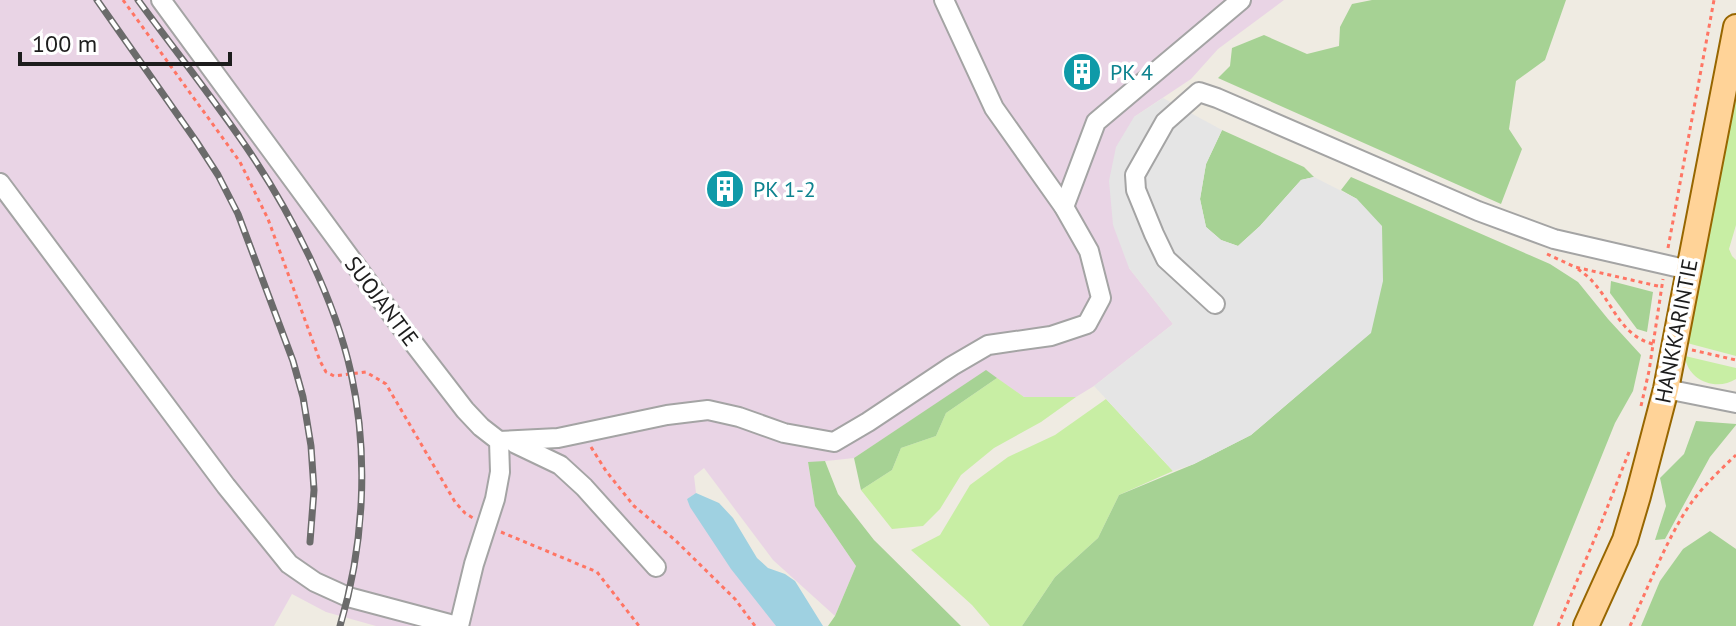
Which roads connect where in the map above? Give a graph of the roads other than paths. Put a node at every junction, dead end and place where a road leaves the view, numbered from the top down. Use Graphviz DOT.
graph roads {
  1 [pos="161,0"];
  2 [pos="944,0"];
  3 [pos="1241,0"];
  4 [pos="1736,27"];
  5 [pos="0,183"];
  6 [pos="1064,207"];
  7 [pos="1677,267"];
  8 [pos="1215,304"];
  9 [pos="1666,389"];
  10 [pos="1736,403"];
  11 [pos="504,441"];
  12 [pos="656,567"];
  13 [pos="458,626"];
  14 [pos="1586,626"];
  1 -- 11 [label="street, SUOJANTIE"];
  2 -- 6 [label="street"];
  3 -- 6 [label="street"];
  4 -- 7 [label="main road, HANKKARINTIE"];
  5 -- 13 [label="street"];
  6 -- 11 [label="street"];
  7 -- 8 [label="street"];
  7 -- 9 [label="main road, HANKKARINTIE"];
  9 -- 10 [label="street"];
  9 -- 14 [label="main road, HANKKARINTIE"];
  11 -- 12 [label="street, SUOJANTIE"];
  11 -- 13 [label="street"];
}
